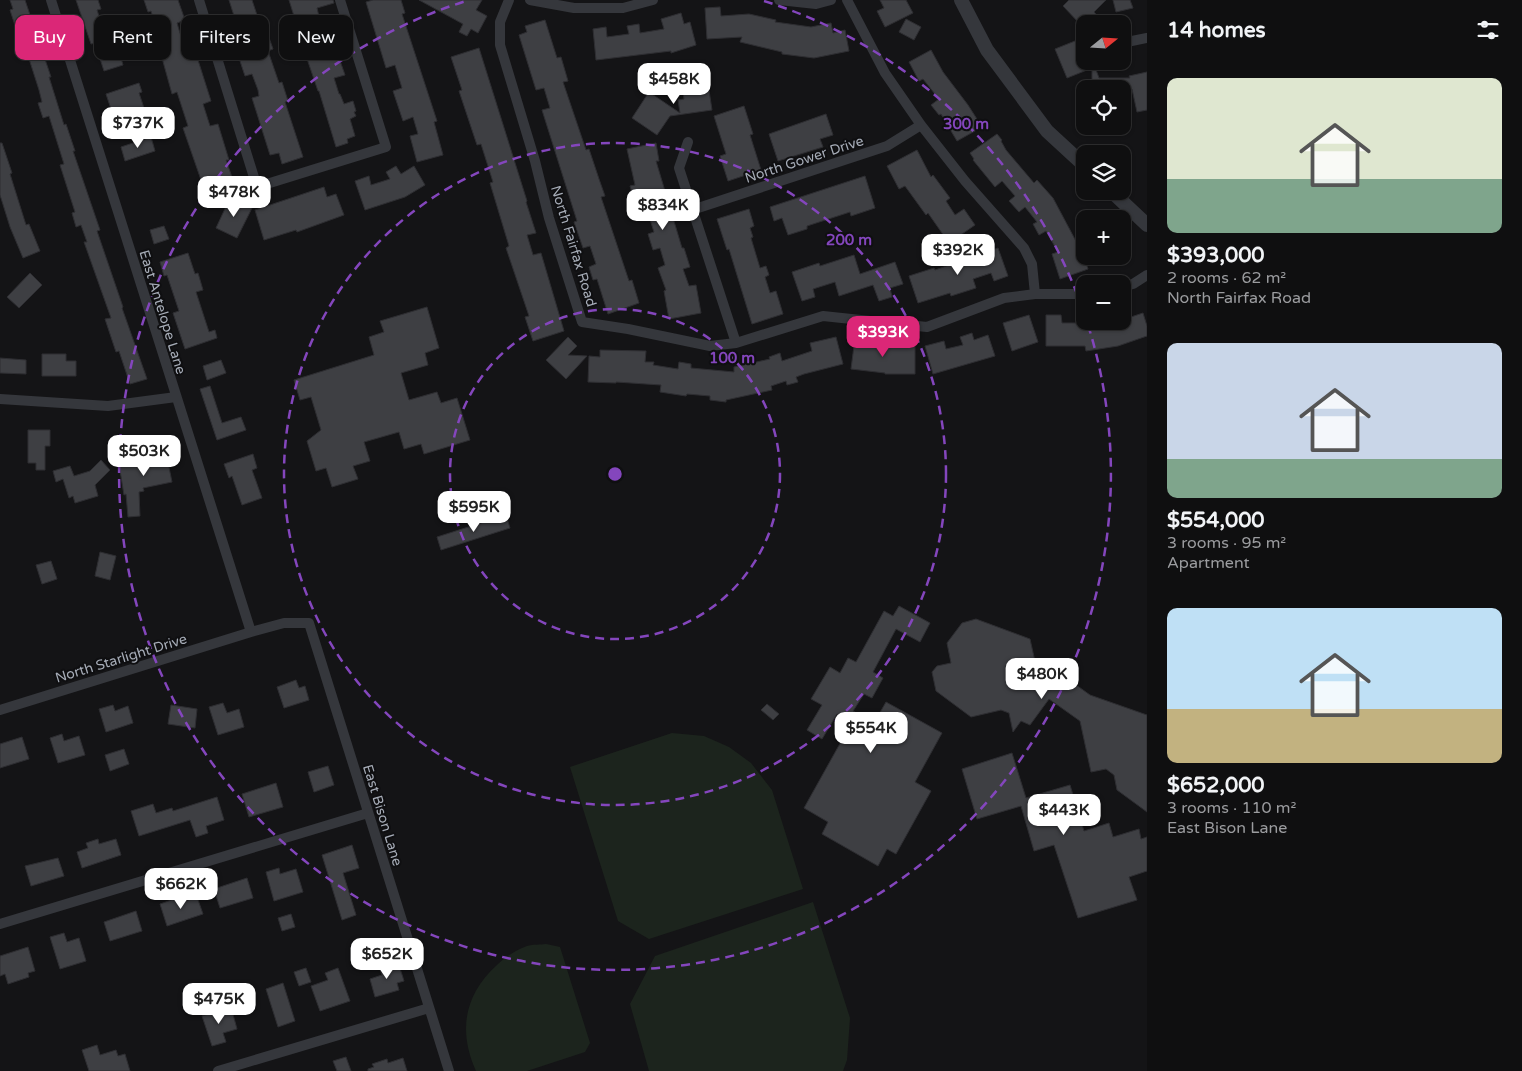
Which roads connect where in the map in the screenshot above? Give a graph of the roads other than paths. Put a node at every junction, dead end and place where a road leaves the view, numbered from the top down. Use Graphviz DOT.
graph roads {
  1 [pos="51,0"];
  2 [pos="199,0"];
  3 [pos="340,0"];
  4 [pos="509,0"];
  5 [pos="530,0"];
  6 [pos="652,0"];
  7 [pos="779,0"];
  8 [pos="831,0"];
  9 [pos="847,0"];
  10 [pos="961,0"];
  11 [pos="1147,38"];
  12 [pos="1131,41"];
  13 [pos="921,125"];
  14 [pos="688,142"];
  15 [pos="1076,157"];
  16 [pos="1121,200"];
  17 [pos="692,210"];
  18 [pos="1147,225"];
  19 [pos="1147,275"];
  20 [pos="1131,285"];
  21 [pos="1035,294"];
  22 [pos="1076,294"];
  23 [pos="736,343"];
  24 [pos="176,397"];
  25 [pos="0,399"];
  26 [pos="251,632"];
  27 [pos="0,710"];
  28 [pos="368,813"];
  29 [pos="0,924"];
  30 [pos="429,1008"];
  31 [pos="218,1071"];
  32 [pos="449,1071"];
  1 -- 24 [label="street, East Antelope Lane"];
  2 -- 3 [label="street"];
  4 -- 23 [label="street, North Fairfax Road"];
  5 -- 6 [label="street"];
  7 -- 8 [label="street"];
  9 -- 13 [label="street"];
  10 -- 15 [label="street"];
  11 -- 12 [label="street"];
  13 -- 17 [label="street, North Gower Drive"];
  13 -- 21 [label="street"];
  14 -- 17 [label="street"];
  16 -- 18 [label="street"];
  17 -- 23 [label="street"];
  19 -- 20 [label="street"];
  21 -- 22 [label="street, North Fairfax Road"];
  21 -- 23 [label="street, North Fairfax Road"];
  24 -- 25 [label="street"];
  24 -- 26 [label="street, East Antelope Lane"];
  26 -- 27 [label="street, North Starlight Drive"];
  26 -- 28 [label="street, East Bison Lane"];
  28 -- 29 [label="street"];
  28 -- 30 [label="street, East Bison Lane"];
  30 -- 31 [label="street"];
  30 -- 32 [label="street, East Bison Lane"];
}
